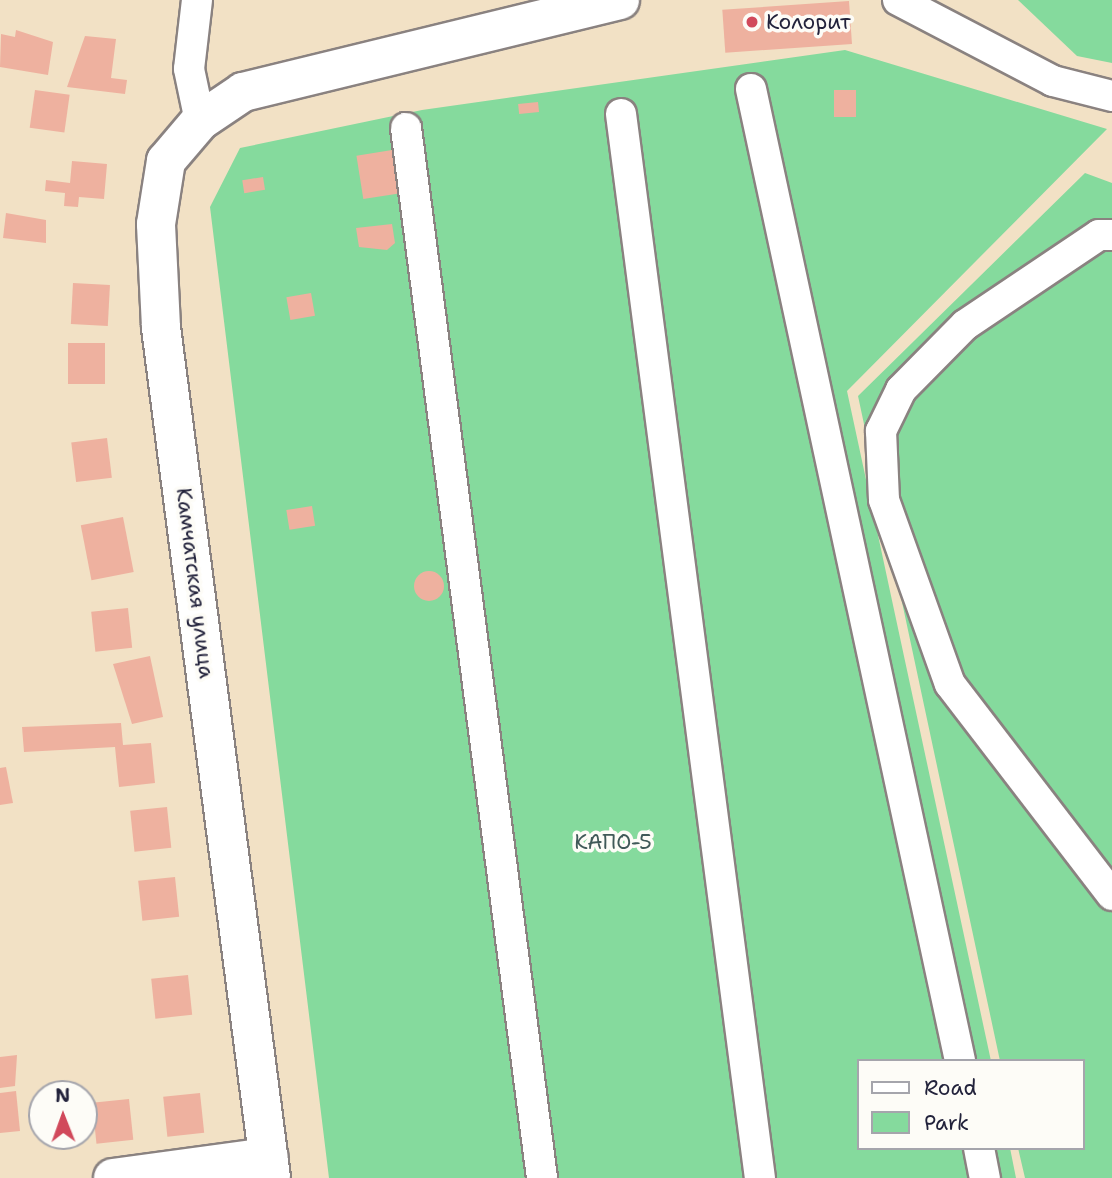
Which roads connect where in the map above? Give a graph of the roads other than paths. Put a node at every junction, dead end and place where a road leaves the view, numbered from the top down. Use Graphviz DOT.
graph roads {
  1 [pos="197,0"];
  2 [pos="620,0"];
  3 [pos="898,0"];
  4 [pos="751,89"];
  5 [pos="1112,96"];
  6 [pos="621,114"];
  7 [pos="200,121"];
  8 [pos="406,128"];
  9 [pos="1112,235"];
  10 [pos="1112,895"];
  11 [pos="960,1059"];
  12 [pos="979,1150"];
  13 [pos="270,1167"];
  14 [pos="113,1178"];
  15 [pos="542,1178"];
  16 [pos="760,1178"];
  17 [pos="985,1178"];
  1 -- 7 [label="street"];
  2 -- 7 [label="main road, Камчатская улица"];
  3 -- 5 [label="street"];
  4 -- 11 [label="street"];
  6 -- 16 [label="street"];
  7 -- 13 [label="main road, Камчатская улица"];
  8 -- 15 [label="street"];
  9 -- 10 [label="street"];
  12 -- 17 [label="street"];
  13 -- 14 [label="main road"];
}
